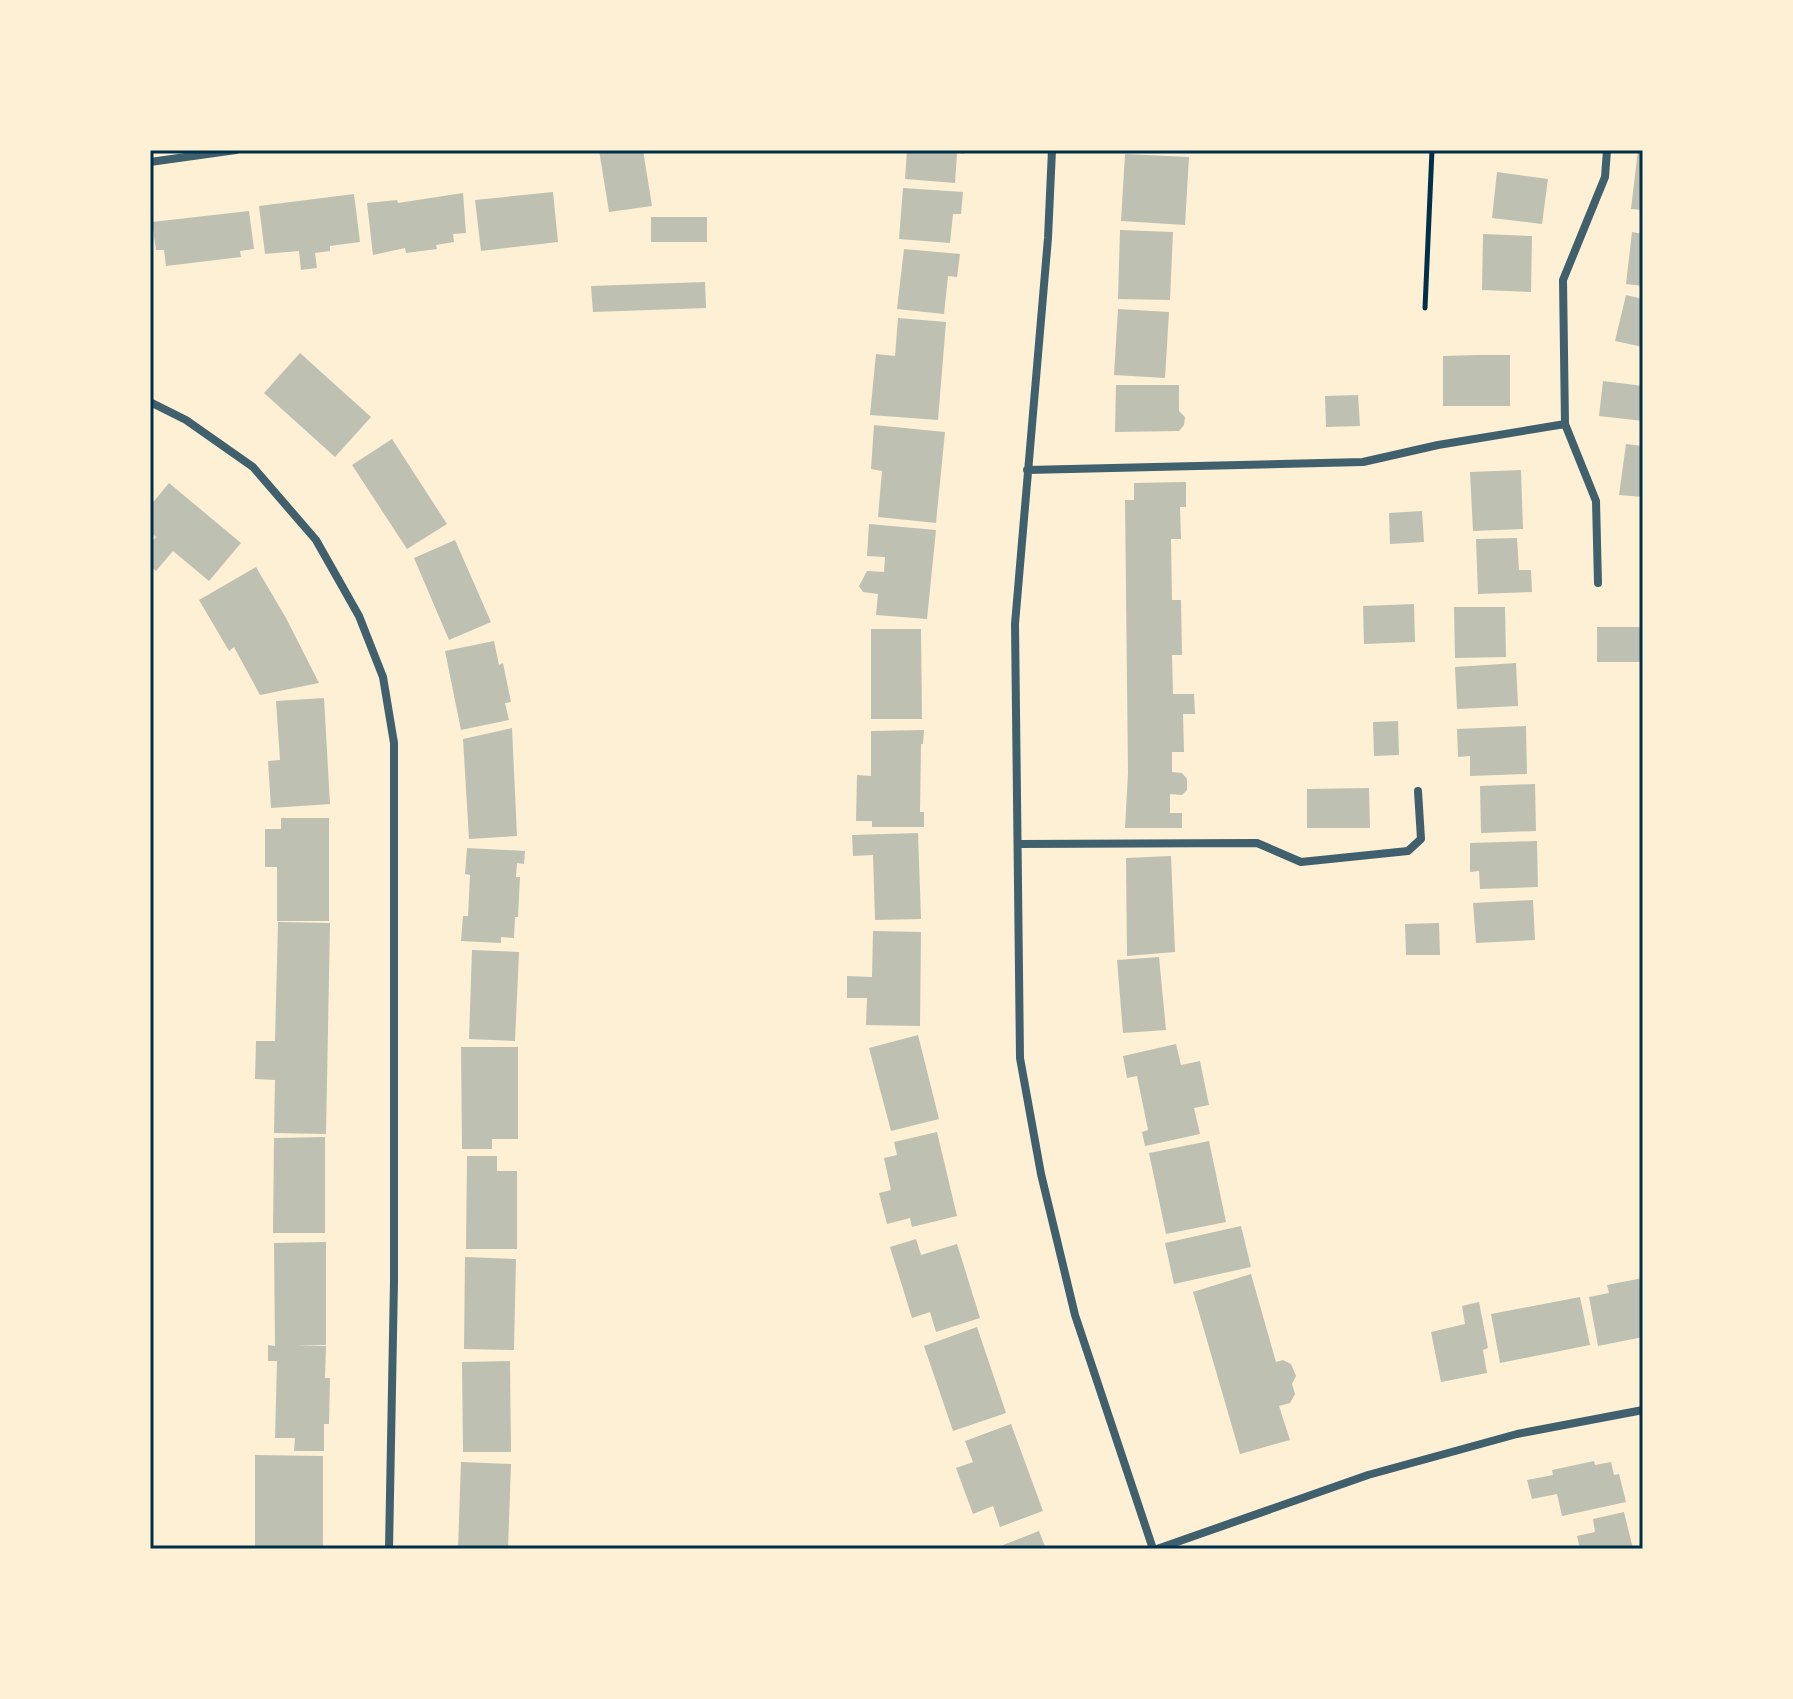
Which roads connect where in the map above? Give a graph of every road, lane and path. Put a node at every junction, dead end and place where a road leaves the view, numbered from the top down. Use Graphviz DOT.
graph roads {
  1 [pos="236,150"];
  2 [pos="1052,150"];
  3 [pos="1432,150"];
  4 [pos="1607,150"];
  5 [pos="150,162"];
  6 [pos="1425,308"];
  7 [pos="150,402"];
  8 [pos="1565,424"];
  9 [pos="1027,470"];
  10 [pos="1598,583"];
  11 [pos="1418,791"];
  12 [pos="1018,844"];
  13 [pos="1643,1410"];
  14 [pos="389,1549"];
  15 [pos="1155,1549"];
  1 -- 5 [label="street"];
  2 -- 9 [label="street"];
  3 -- 6 [label="path"];
  4 -- 8 [label="street"];
  7 -- 14 [label="street"];
  8 -- 9 [label="street"];
  8 -- 10 [label="street"];
  9 -- 12 [label="street"];
  11 -- 12 [label="street"];
  12 -- 15 [label="street"];
  13 -- 15 [label="street"];
}
